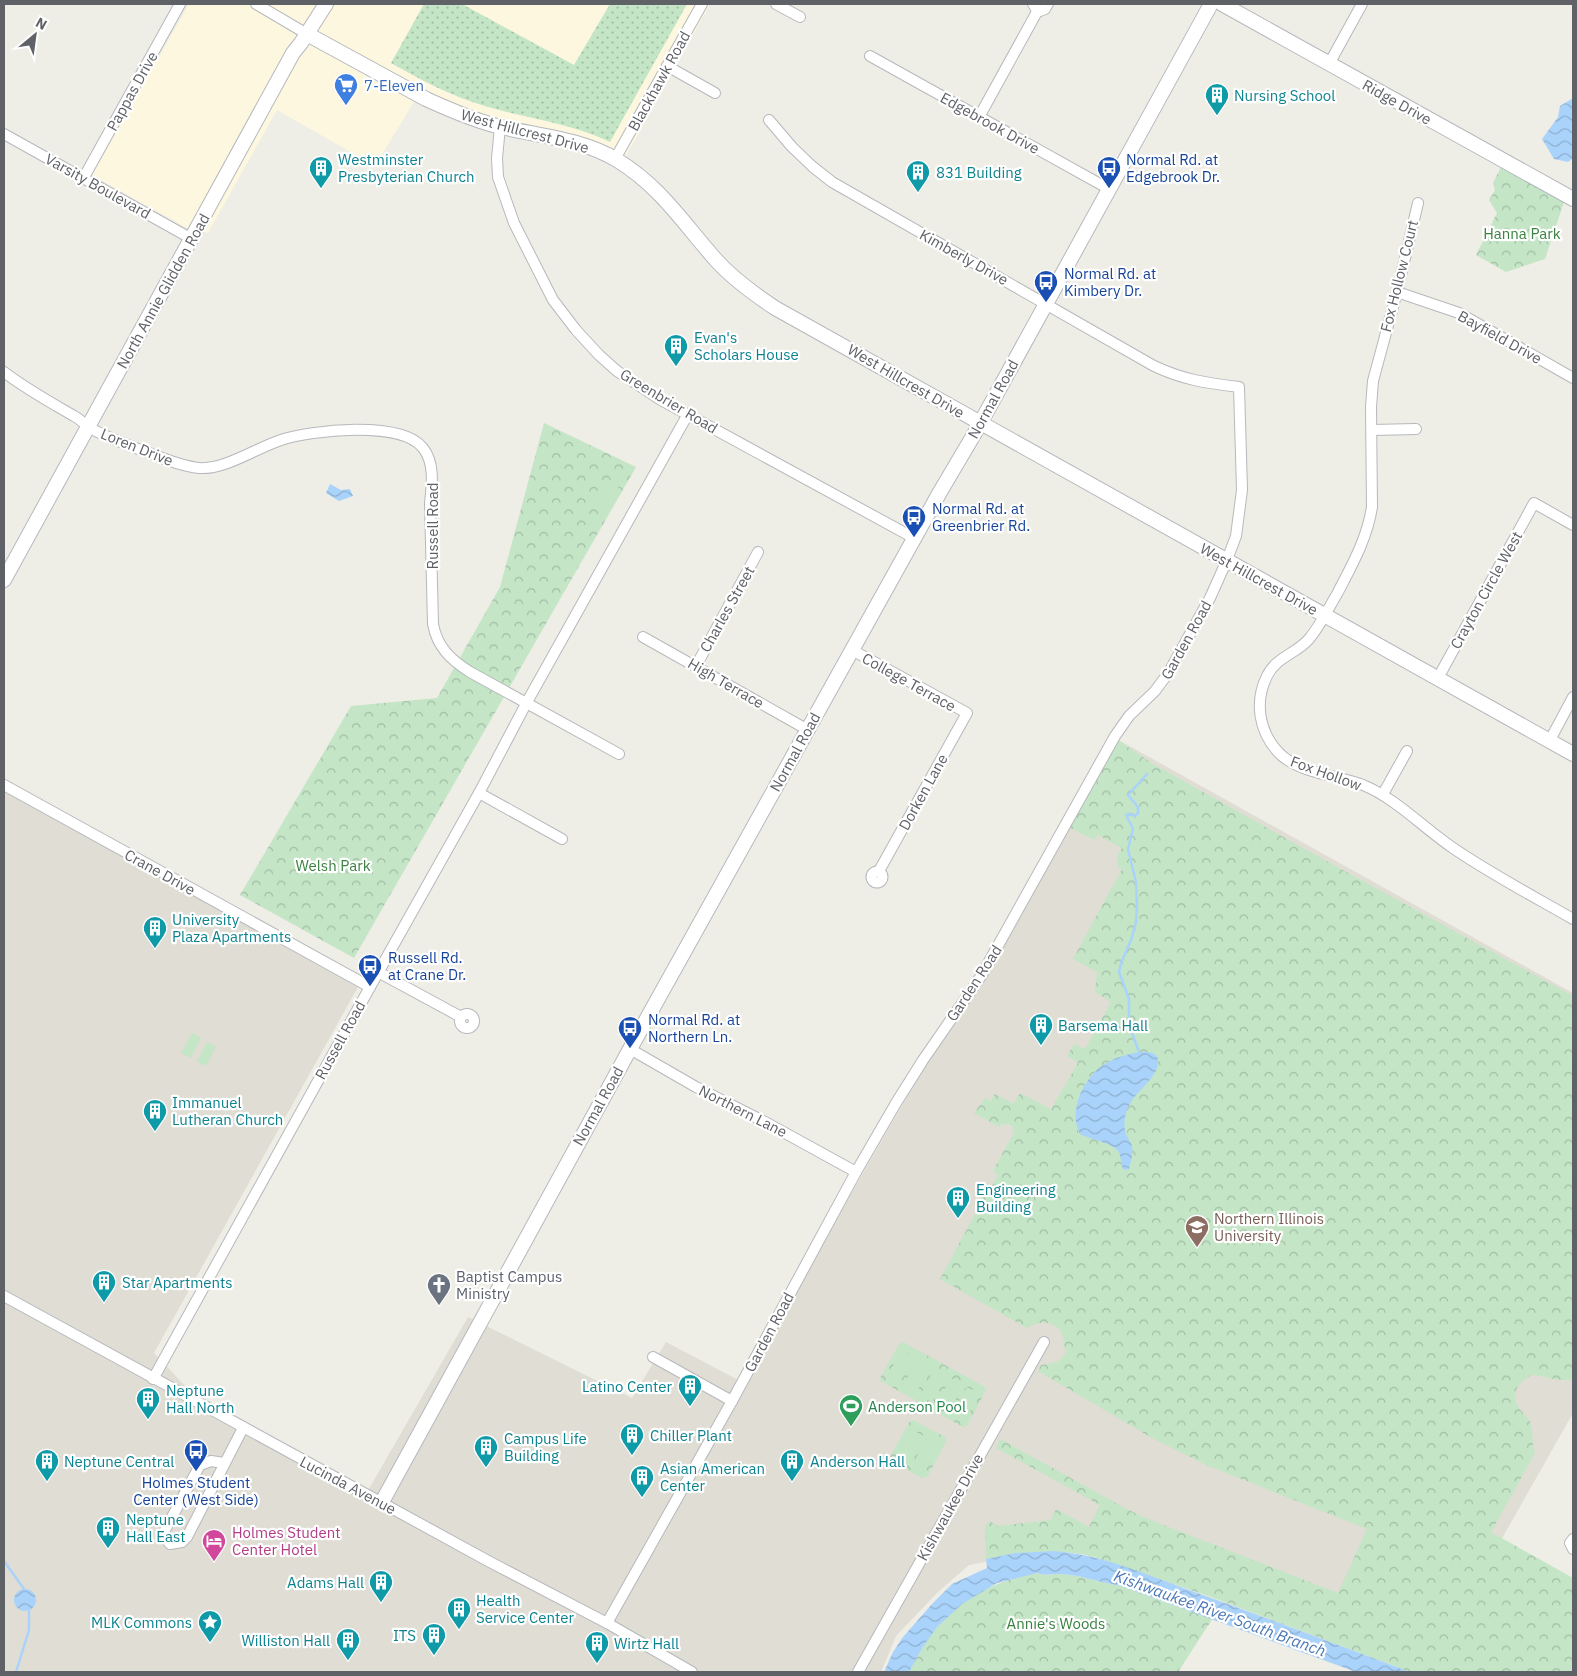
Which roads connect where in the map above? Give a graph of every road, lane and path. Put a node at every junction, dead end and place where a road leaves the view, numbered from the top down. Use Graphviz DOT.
graph roads {
  1 [pos="180,4"];
  2 [pos="256,4"];
  3 [pos="326,4"];
  4 [pos="702,4"];
  5 [pos="776,4"];
  6 [pos="1048,4"];
  7 [pos="1211,4"];
  8 [pos="1222,4"];
  9 [pos="1362,4"];
  10 [pos="1035,7"];
  11 [pos="800,17"];
  12 [pos="307,34"];
  13 [pos="870,56"];
  14 [pos="1328,64"];
  15 [pos="667,66"];
  16 [pos="715,93"];
  17 [pos="979,117"];
  18 [pos="769,120"];
  19 [pos="500,127"];
  20 [pos="4,134"];
  21 [pos="615,159"];
  22 [pos="83,179"];
  23 [pos="1109,189"];
  24 [pos="1573,199"];
  25 [pos="1418,203"];
  26 [pos="192,239"];
  27 [pos="1397,292"];
  28 [pos="1046,303"];
  29 [pos="1381,348"];
  30 [pos="4,372"];
  31 [pos="1172,374"];
  32 [pos="1573,378"];
  33 [pos="688,414"];
  34 [pos="980,423"];
  35 [pos="88,427"];
  36 [pos="1416,429"];
  37 [pos="1372,430"];
  38 [pos="282,440"];
  39 [pos="1573,525"];
  40 [pos="914,538"];
  41 [pos="758,552"];
  42 [pos="1227,560"];
  43 [pos="4,580"];
  44 [pos="1325,615"];
  45 [pos="643,636"];
  46 [pos="852,650"];
  47 [pos="696,666"];
  48 [pos="1438,678"];
  49 [pos="1573,697"];
  50 [pos="527,702"];
  51 [pos="967,713"];
  52 [pos="808,730"];
  53 [pos="1550,740"];
  54 [pos="1407,751"];
  55 [pos="619,754"];
  56 [pos="1573,754"];
  57 [pos="4,785"];
  58 [pos="479,793"];
  59 [pos="1383,794"];
  60 [pos="562,839"];
  61 [pos="879,871"];
  62 [pos="1573,919"];
  63 [pos="378,972"];
  64 [pos="370,987"];
  65 [pos="461,1017"];
  66 [pos="630,1049"];
  67 [pos="856,1172"];
  68 [pos="4,1296"];
  69 [pos="1044,1342"];
  70 [pos="653,1357"];
  71 [pos="153,1379"];
  72 [pos="732,1401"];
  73 [pos="243,1428"];
  74 [pos="224,1463"];
  75 [pos="382,1502"];
  76 [pos="1573,1539"];
  77 [pos="1573,1550"];
  78 [pos="607,1623"];
  79 [pos="692,1672"];
  80 [pos="858,1672"];
  1 -- 22 [label="street, Pappas Drive"];
  2 -- 12 [label="street, West Hillcrest Drive"];
  3 -- 12 [label="street, North Annie Glidden Road"];
  4 -- 15 [label="street, Blackhawk Road"];
  5 -- 11 [label="street"];
  6 -- 10 [label="street"];
  7 -- 23 [label="street, Normal Road"];
  8 -- 14 [label="street, Ridge Drive"];
  9 -- 14 [label="street"];
  10 -- 17 [label="street"];
  12 -- 19 [label="street, West Hillcrest Drive"];
  12 -- 26 [label="street, North Annie Glidden Road"];
  13 -- 17 [label="street, Edgebrook Drive"];
  14 -- 24 [label="street, Ridge Drive"];
  15 -- 16 [label="street"];
  15 -- 21 [label="street, Blackhawk Road"];
  17 -- 23 [label="street, Edgebrook Drive"];
  18 -- 28 [label="street, Kimberly Drive"];
  19 -- 21 [label="street, West Hillcrest Drive"];
  19 -- 33 [label="street, Greenbrier Road"];
  20 -- 22 [label="street, Varsity Boulevard"];
  21 -- 34 [label="street, West Hillcrest Drive"];
  22 -- 26 [label="street, Varsity Boulevard"];
  23 -- 28 [label="street, Normal Road"];
  25 -- 27 [label="street, Fox Hollow Court"];
  26 -- 35 [label="street, North Annie Glidden Road"];
  27 -- 29 [label="street, Fox Hollow Court"];
  27 -- 32 [label="street, Bayfield Drive"];
  28 -- 31 [label="street, Kimberly Drive"];
  28 -- 34 [label="street, Normal Road"];
  29 -- 37 [label="street, Fox Hollow"];
  30 -- 35 [label="street, Loren Drive"];
  31 -- 42 [label="street, Garden Road"];
  33 -- 40 [label="street, Greenbrier Road"];
  33 -- 50 [label="street, Russell Road"];
  34 -- 40 [label="street, Normal Road"];
  34 -- 42 [label="street, West Hillcrest Drive"];
  35 -- 38 [label="street, Loren Drive"];
  35 -- 43 [label="street, North Annie Glidden Road"];
  36 -- 37 [label="street"];
  37 -- 44 [label="street, Fox Hollow"];
  38 -- 50 [label="street, Russell Road"];
  39 -- 48 [label="street, Crayton Circle West"];
  40 -- 46 [label="street, Normal Road"];
  41 -- 47 [label="street, Charles Street"];
  42 -- 44 [label="street, West Hillcrest Drive"];
  42 -- 67 [label="street, Garden Road"];
  44 -- 48 [label="street, West Hillcrest Drive"];
  44 -- 59 [label="street, Fox Hollow"];
  45 -- 47 [label="street, High Terrace"];
  46 -- 51 [label="street, College Terrace"];
  46 -- 52 [label="street, Normal Road"];
  47 -- 52 [label="street, High Terrace"];
  48 -- 53 [label="street, West Hillcrest Drive"];
  49 -- 53 [label="street"];
  50 -- 55 [label="street"];
  50 -- 58 [label="street, Russell Road"];
  51 -- 61 [label="street, Dorken Lane"];
  52 -- 66 [label="street, Normal Road"];
  53 -- 56 [label="street, West Hillcrest Drive"];
  54 -- 59 [label="street"];
  57 -- 64 [label="street, Crane Drive"];
  58 -- 60 [label="street"];
  58 -- 63 [label="street, Russell Road"];
  59 -- 62 [label="street, Fox Hollow"];
  63 -- 64 [label="street, Russell Road"];
  63 -- 65 [label="street"];
  64 -- 71 [label="street, Russell Road"];
  66 -- 67 [label="street, Northern Lane"];
  66 -- 75 [label="street, Normal Road"];
  67 -- 72 [label="street, Garden Road"];
  68 -- 71 [label="street, Lucinda Avenue"];
  69 -- 80 [label="street, Kishwaukee Drive"];
  70 -- 72 [label="street"];
  71 -- 73 [label="street, Lucinda Avenue"];
  72 -- 78 [label="street, Garden Road"];
  73 -- 74 [label="street"];
  73 -- 75 [label="street, Lucinda Avenue"];
  74 -- 74 [label="street"];
  75 -- 78 [label="street, Lucinda Avenue"];
  76 -- 77 [label="street"];
  78 -- 79 [label="street, Lucinda Avenue"];
}
